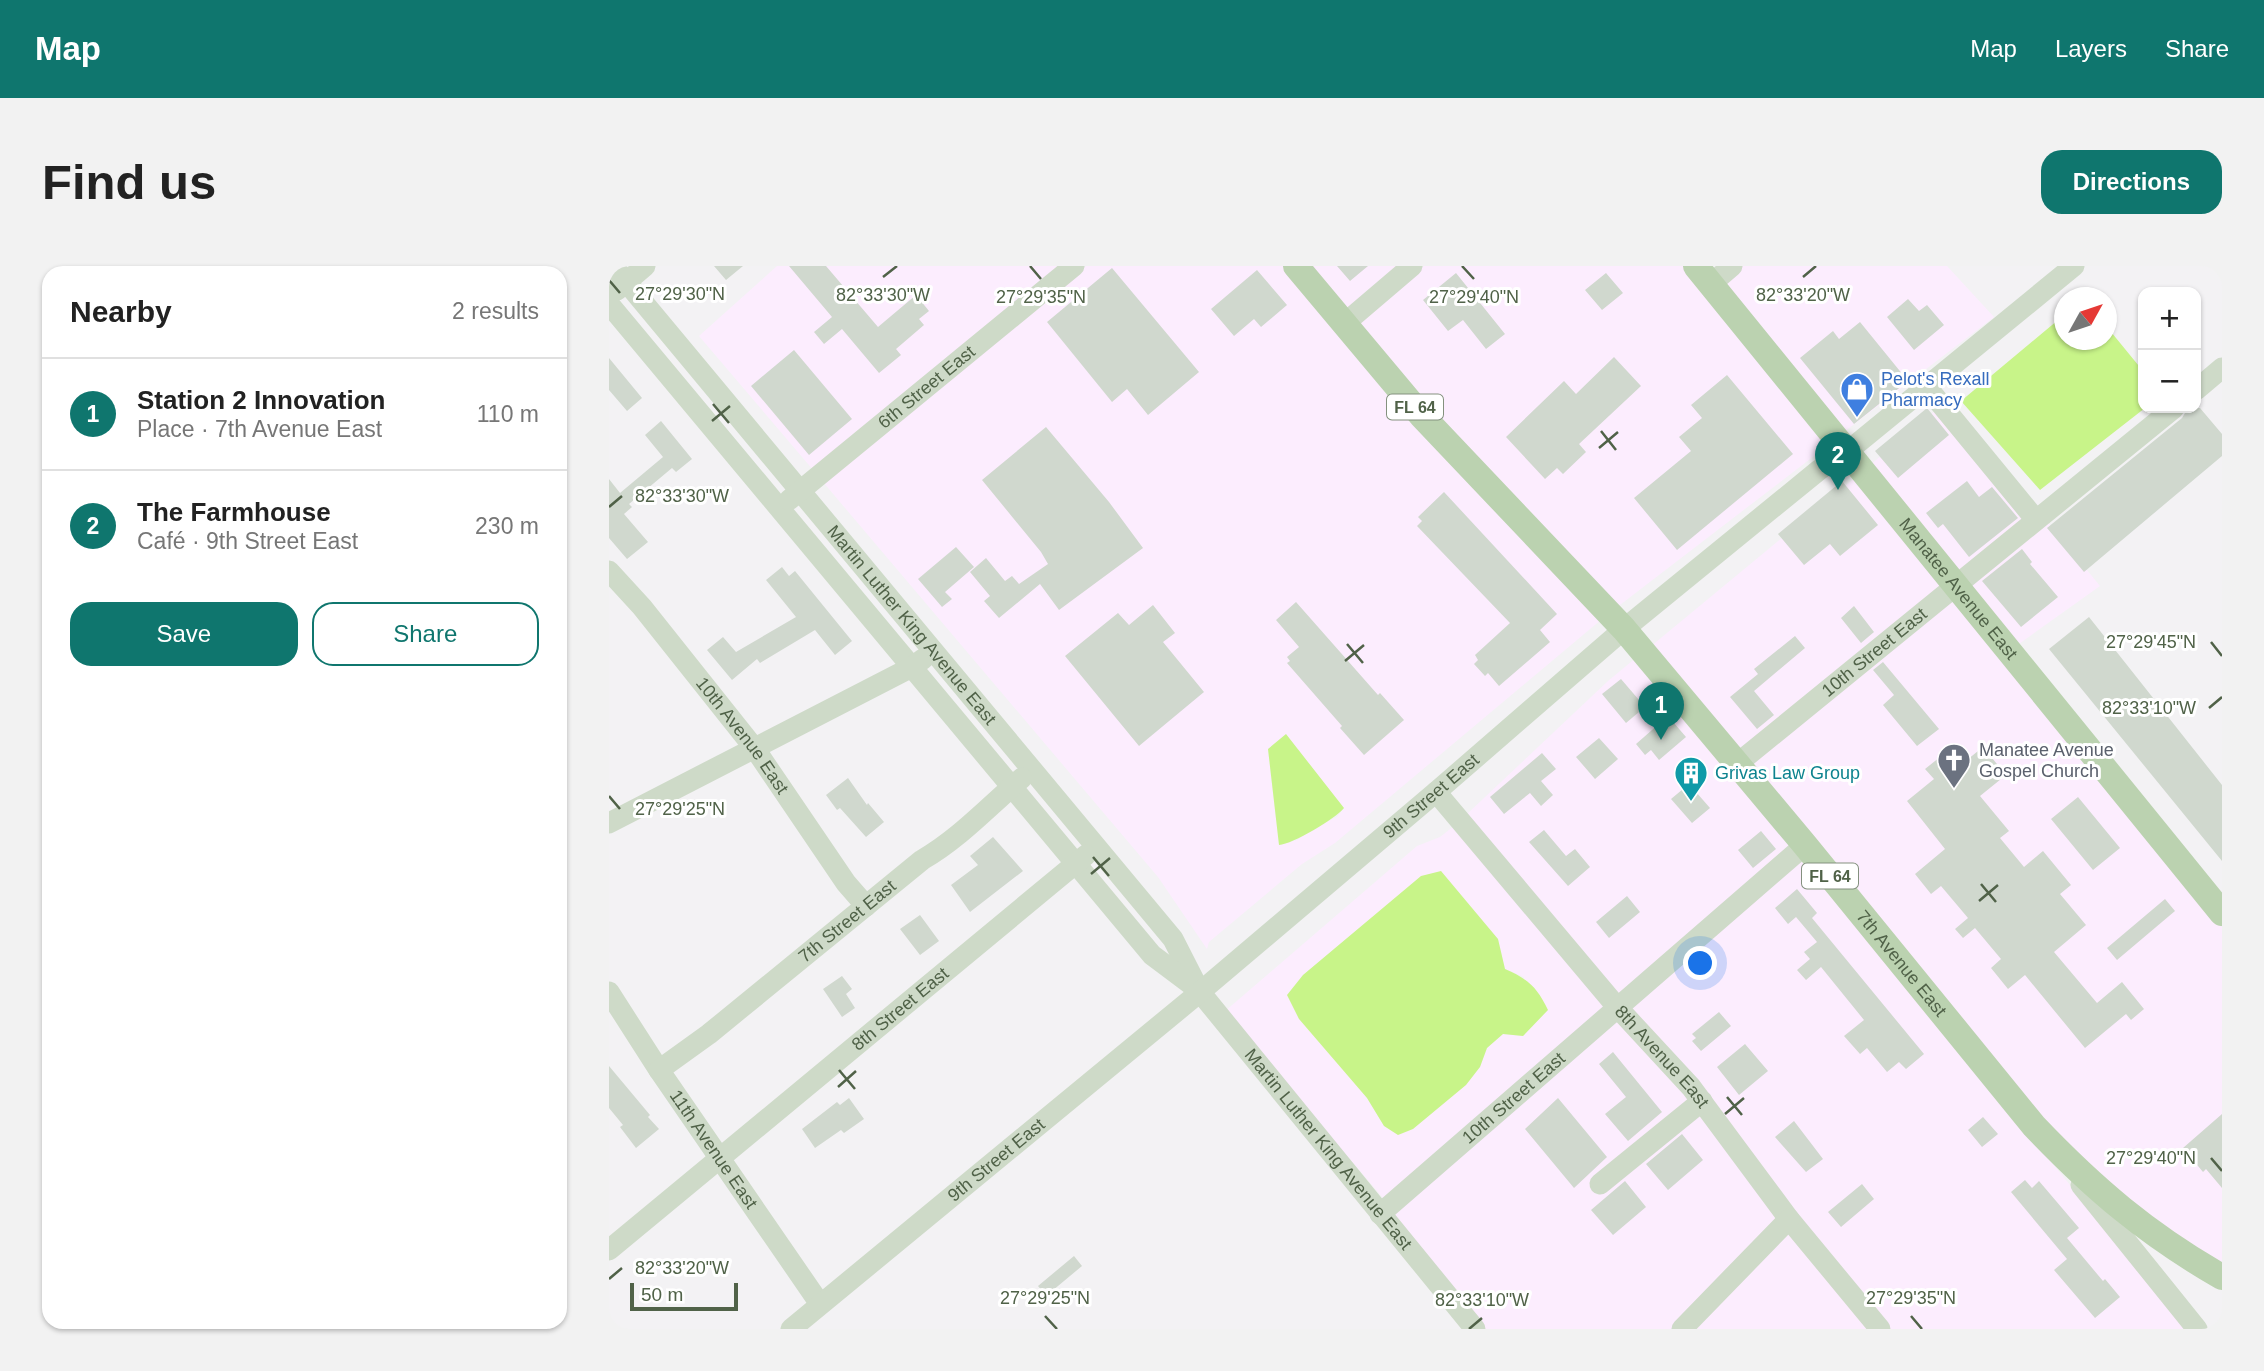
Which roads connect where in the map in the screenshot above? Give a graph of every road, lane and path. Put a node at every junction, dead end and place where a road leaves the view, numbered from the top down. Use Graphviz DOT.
graph roads {
  1 [pos="645,266"];
  2 [pos="1074,266"];
  3 [pos="1296,266"];
  4 [pos="1412,266"];
  5 [pos="1732,266"];
  6 [pos="2074,266"];
  7 [pos="619,274"];
  8 [pos="1704,275"];
  9 [pos="609,296"];
  10 [pos="609,304"];
  11 [pos="1344,324"];
  12 [pos="2222,368"];
  13 [pos="1926,386"];
  14 [pos="2201,386"];
  15 [pos="2167,413"];
  16 [pos="1848,451"];
  17 [pos="800,491"];
  18 [pos="779,508"];
  19 [pos="2036,520"];
  20 [pos="609,570"];
  21 [pos="1955,586"];
  22 [pos="1624,629"];
  23 [pos="933,651"];
  24 [pos="912,667"];
  25 [pos="755,749"];
  26 [pos="1737,764"];
  27 [pos="1032,769"];
  28 [pos="1011,787"];
  29 [pos="1436,792"];
  30 [pos="609,823"];
  31 [pos="1805,845"];
  32 [pos="1096,847"];
  33 [pos="1076,864"];
  34 [pos="866,906"];
  35 [pos="2222,913"];
  36 [pos="1201,992"];
  37 [pos="610,998"];
  38 [pos="1617,1007"];
  39 [pos="659,1070"];
  40 [pos="1702,1101"];
  41 [pos="2033,1126"];
  42 [pos="720,1159"];
  43 [pos="1599,1184"];
  44 [pos="1380,1214"];
  45 [pos="1789,1219"];
  46 [pos="609,1250"];
  47 [pos="2222,1277"];
  48 [pos="820,1304"];
  49 [pos="791,1329"];
  50 [pos="1475,1329"];
  51 [pos="1682,1329"];
  52 [pos="1880,1329"];
  53 [pos="2197,1329"];
  1 -- 7 [label="street"];
  2 -- 17 [label="street, 6th Street East"];
  3 -- 11 [label="main road, FL 64"];
  4 -- 11 [label="street"];
  5 -- 8 [label="street"];
  6 -- 13 [label="street, 9th Street East"];
  7 -- 9 [label="street"];
  7 -- 17 [label="street, Martin Luther King Avenue East"];
  8 -- 16 [label="main road, Manatee Avenue East"];
  10 -- 18 [label="street, Martin Luther King Avenue East"];
  11 -- 22 [label="main road, 7th Avenue East / FL 64"];
  12 -- 14 [label="street"];
  13 -- 16 [label="street, 9th Street East"];
  13 -- 19 [label="street"];
  15 -- 19 [label="street, 10th Street East"];
  16 -- 21 [label="main road, Manatee Avenue East"];
  16 -- 22 [label="street, 9th Street East"];
  17 -- 18 [label="street, 6th Street East"];
  17 -- 23 [label="street, Martin Luther King Avenue East"];
  18 -- 24 [label="street, Martin Luther King Avenue East"];
  19 -- 21 [label="street, 10th Street East"];
  20 -- 25 [label="street, 10th Avenue East"];
  21 -- 26 [label="street, 10th Street East"];
  21 -- 35 [label="main road, Manatee Avenue East"];
  22 -- 26 [label="main road, 7th Avenue East / FL 64"];
  22 -- 29 [label="street, 9th Street East"];
  23 -- 24 [label="street"];
  23 -- 27 [label="street, Martin Luther King Avenue East"];
  24 -- 25 [label="street"];
  24 -- 28 [label="street, Martin Luther King Avenue East"];
  25 -- 30 [label="street"];
  25 -- 34 [label="street, 10th Avenue East"];
  26 -- 31 [label="main road, 7th Avenue East / FL 64"];
  27 -- 28 [label="street, 7th Street East"];
  27 -- 32 [label="street, Martin Luther King Avenue East"];
  28 -- 33 [label="street, Martin Luther King Avenue East"];
  28 -- 34 [label="street, 7th Street East"];
  29 -- 36 [label="street, 9th Street East"];
  29 -- 38 [label="street, 8th Avenue East"];
  31 -- 38 [label="street, 10th Street East"];
  31 -- 41 [label="main road, 7th Avenue East / FL 64"];
  32 -- 33 [label="street, 8th Street East"];
  32 -- 36 [label="street, Martin Luther King Avenue East"];
  33 -- 36 [label="street, Martin Luther King Avenue East"];
  33 -- 42 [label="street, 8th Street East"];
  34 -- 39 [label="street, 7th Street East"];
  36 -- 44 [label="street, Martin Luther King Avenue East"];
  36 -- 48 [label="street, 9th Street East"];
  37 -- 39 [label="street, 11th Avenue East"];
  38 -- 40 [label="street, 8th Avenue East"];
  38 -- 44 [label="street, 10th Street East"];
  39 -- 42 [label="street, 11th Avenue East"];
  40 -- 43 [label="street"];
  40 -- 45 [label="street, 8th Avenue East"];
  41 -- 47 [label="main road, FL 64"];
  41 -- 53 [label="street, 7th Avenue East"];
  42 -- 46 [label="street, 8th Street East"];
  42 -- 48 [label="street, 11th Avenue East"];
  44 -- 50 [label="street, Martin Luther King Avenue East"];
  45 -- 51 [label="street"];
  45 -- 52 [label="street, 8th Avenue East"];
  48 -- 49 [label="street, 9th Street East"];
}
